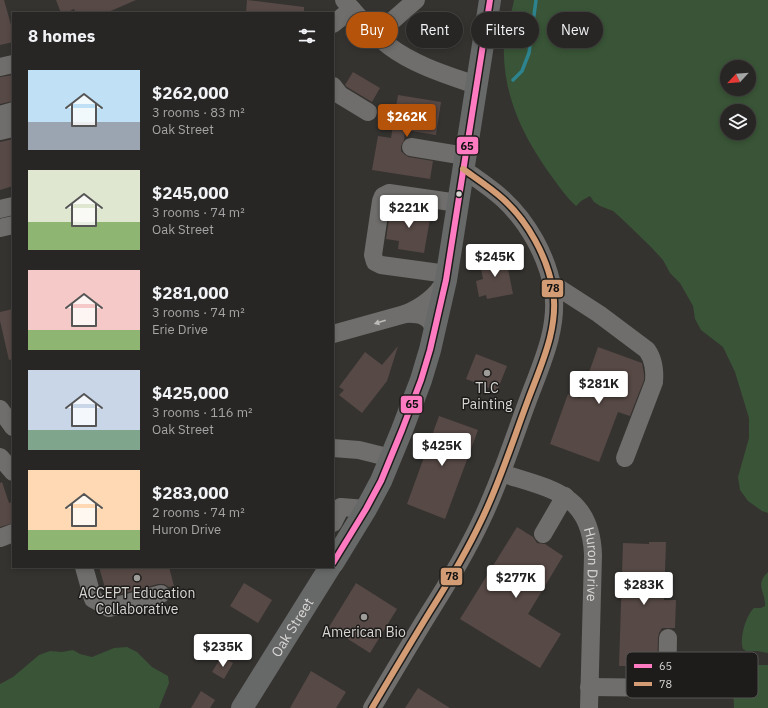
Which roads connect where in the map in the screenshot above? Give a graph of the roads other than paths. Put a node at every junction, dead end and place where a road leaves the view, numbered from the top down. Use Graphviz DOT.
graph roads {
  1 [pos="416,0"];
  2 [pos="490,0"];
  3 [pos="348,5"];
  4 [pos="398,16"];
  5 [pos="334,23"];
  6 [pos="393,48"];
  7 [pos="12,64"];
  8 [pos="0,67"];
  9 [pos="476,85"];
  10 [pos="334,87"];
  11 [pos="12,111"];
  12 [pos="368,112"];
  13 [pos="0,114"];
  14 [pos="12,128"];
  15 [pos="0,132"];
  16 [pos="410,147"];
  17 [pos="464,162"];
  18 [pos="458,203"];
  19 [pos="12,206"];
  20 [pos="0,209"];
  21 [pos="12,225"];
  22 [pos="0,228"];
  23 [pos="446,277"];
  24 [pos="551,283"];
  25 [pos="406,314"];
  26 [pos="435,333"];
  27 [pos="334,334"];
  28 [pos="0,409"];
  29 [pos="12,426"];
  30 [pos="334,448"];
  31 [pos="0,457"];
  32 [pos="391,458"];
  33 [pos="625,458"];
  34 [pos="12,471"];
  35 [pos="502,473"];
  36 [pos="566,496"];
  37 [pos="366,509"];
  38 [pos="334,521"];
  39 [pos="12,533"];
  40 [pos="543,534"];
  41 [pos="0,538"];
  42 [pos="334,561"];
  43 [pos="84,568"];
  44 [pos="329,568"];
  45 [pos="161,594"];
  46 [pos="668,638"];
  47 [pos="669,652"];
  48 [pos="589,687"];
  49 [pos="626,687"];
  50 [pos="242,708"];
  51 [pos="372,708"];
  52 [pos="589,708"];
  1 -- 4 [label="street"];
  2 -- 9 [label="main road"];
  3 -- 5 [label="street"];
  6 -- 9 [label="street"];
  7 -- 8 [label="street"];
  9 -- 17 [label="main road"];
  10 -- 12 [label="street"];
  11 -- 13 [label="street"];
  14 -- 15 [label="street"];
  16 -- 17 [label="street"];
  17 -- 18 [label="main road"];
  17 -- 24 [label="street"];
  18 -- 23 [label="main road"];
  18 -- 23 [label="street"];
  19 -- 20 [label="street"];
  21 -- 22 [label="street"];
  23 -- 25 [label="street"];
  23 -- 26 [label="main road"];
  24 -- 33 [label="street"];
  24 -- 35 [label="street"];
  25 -- 26 [label="street"];
  25 -- 27 [label="street, one-way"];
  26 -- 32 [label="main road"];
  28 -- 29 [label="street"];
  30 -- 32 [label="street"];
  31 -- 34 [label="street"];
  32 -- 37 [label="main road"];
  35 -- 36 [label="street, Huron Drive"];
  35 -- 51 [label="street"];
  36 -- 40 [label="street"];
  36 -- 48 [label="street, Huron Drive"];
  37 -- 38 [label="street"];
  37 -- 42 [label="main road"];
  39 -- 41 [label="street"];
  43 -- 45 [label="street"];
  44 -- 50 [label="main road, Oak Street"];
  46 -- 47 [label="street"];
  48 -- 49 [label="street"];
  48 -- 52 [label="street, Huron Drive"];
}
